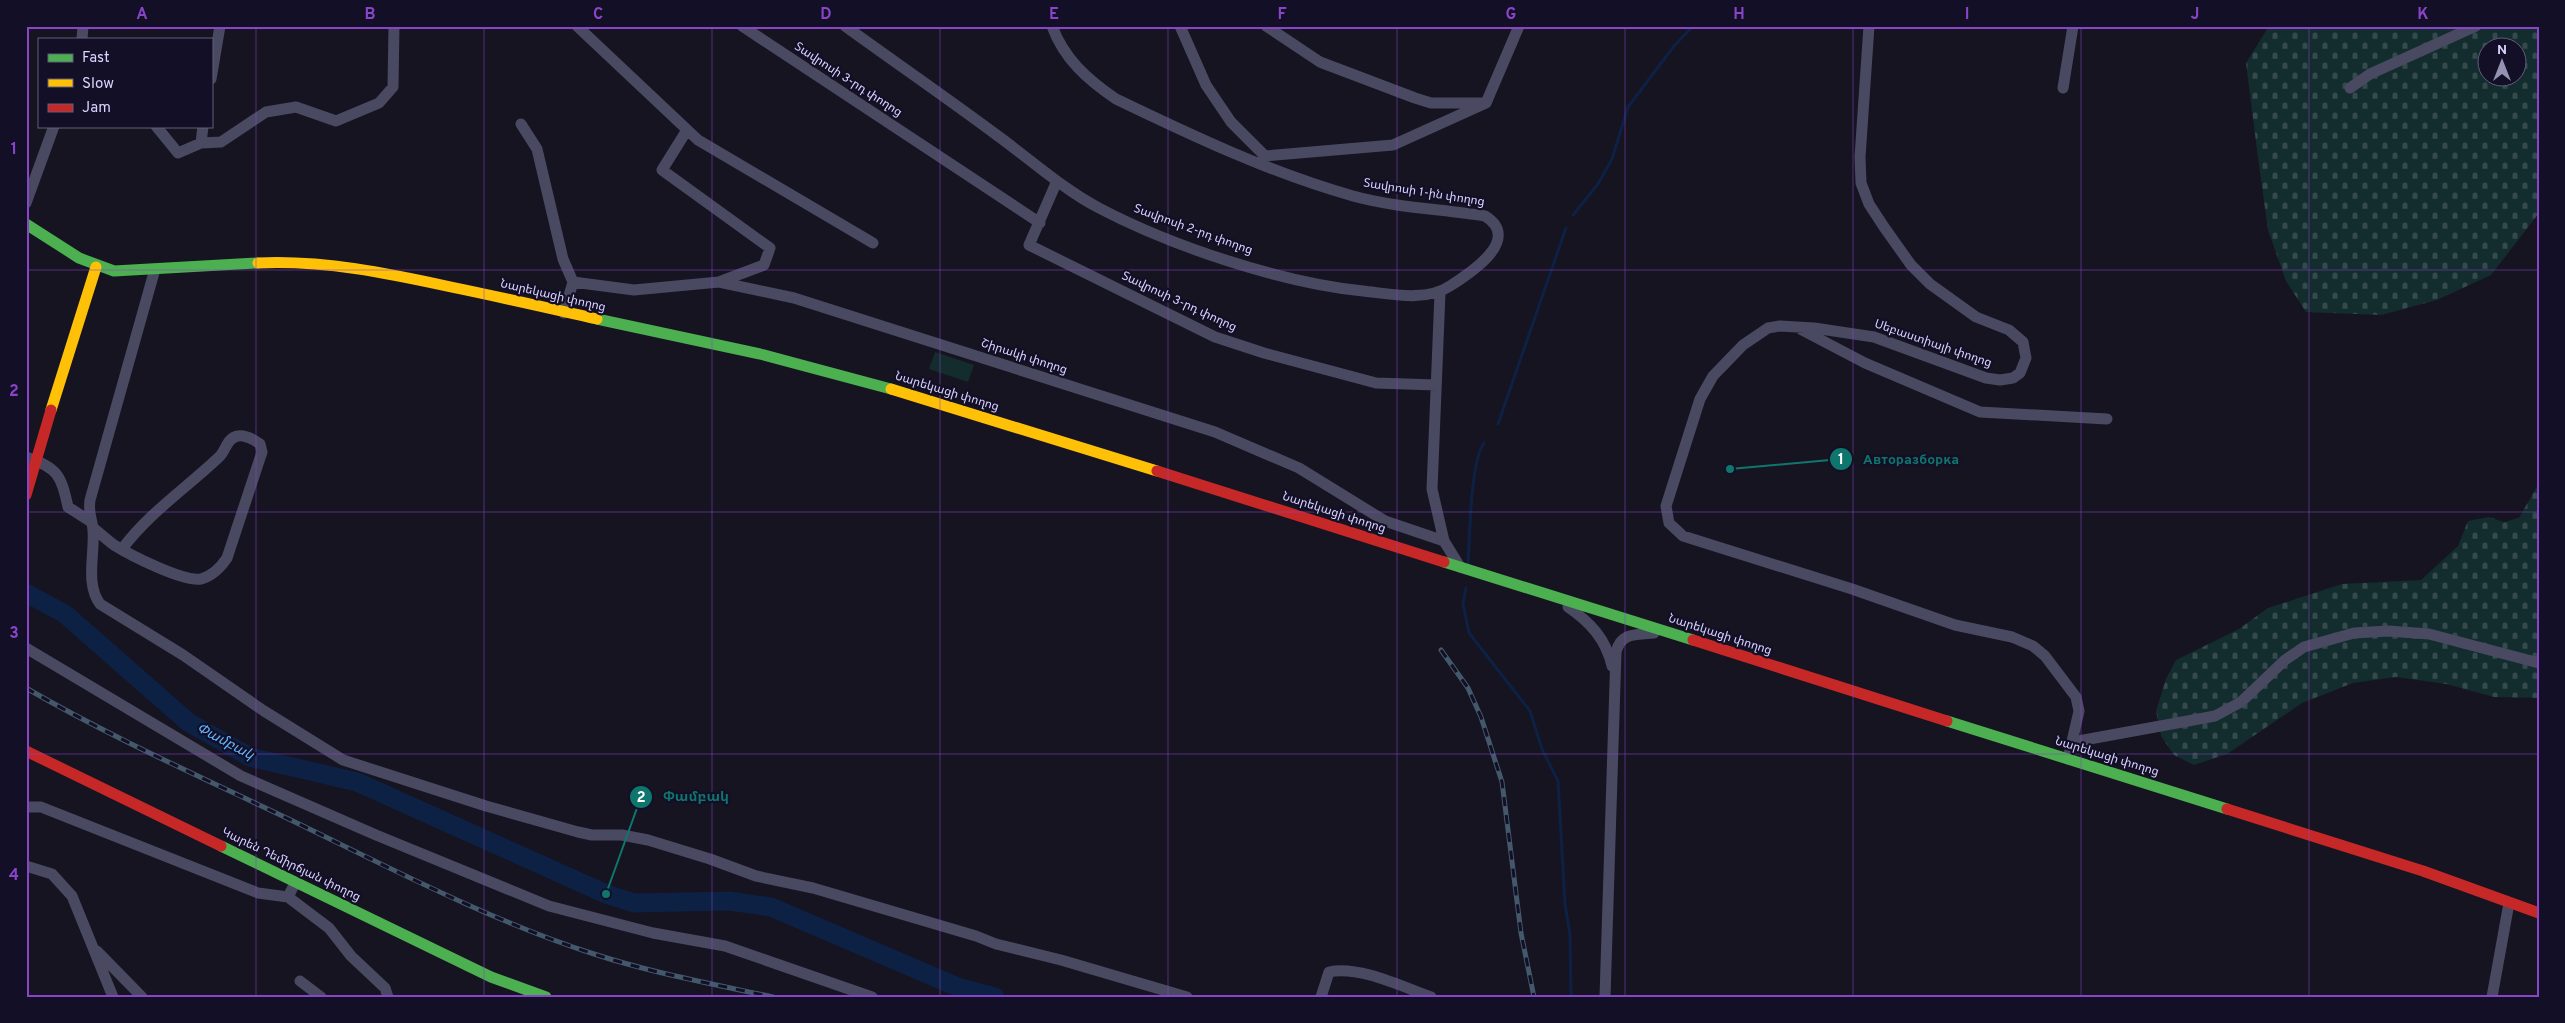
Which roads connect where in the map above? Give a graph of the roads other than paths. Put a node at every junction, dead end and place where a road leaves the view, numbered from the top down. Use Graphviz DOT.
graph roads {
  1 [pos="220,26"];
  2 [pos="394,26"];
  3 [pos="576,26"];
  4 [pos="742,26"];
  5 [pos="845,26"];
  6 [pos="1052,26"];
  7 [pos="1180,26"];
  8 [pos="1266,26"];
  9 [pos="1519,26"];
  10 [pos="1869,26"];
  11 [pos="2073,26"];
  12 [pos="2476,26"];
  13 [pos="212,72"];
  14 [pos="2062,88"];
  15 [pos="2350,88"];
  16 [pos="1486,103"];
  17 [pos="521,124"];
  18 [pos="53,128"];
  19 [pos="158,128"];
  20 [pos="203,128"];
  21 [pos="687,130"];
  22 [pos="201,143"];
  23 [pos="1262,160"];
  24 [pos="1058,181"];
  25 [pos="26,203"];
  26 [pos="1040,222"];
  27 [pos="26,224"];
  28 [pos="873,243"];
  29 [pos="96,267"];
  30 [pos="154,269"];
  31 [pos="572,282"];
  32 [pos="719,282"];
  33 [pos="1440,293"];
  34 [pos="564,313"];
  35 [pos="1796,327"];
  36 [pos="1436,386"];
  37 [pos="2107,419"];
  38 [pos="26,457"];
  39 [pos="26,495"];
  40 [pos="91,525"];
  41 [pos="1444,541"];
  42 [pos="122,549"];
  43 [pos="1462,569"];
  44 [pos="1558,599"];
  45 [pos="1663,632"];
  46 [pos="26,648"];
  47 [pos="2539,663"];
  48 [pos="1614,675"];
  49 [pos="2073,742"];
  50 [pos="26,751"];
  51 [pos="2068,759"];
  52 [pos="26,807"];
  53 [pos="26,866"];
  54 [pos="295,883"];
  55 [pos="288,897"];
  56 [pos="2509,903"];
  57 [pos="2539,913"];
  58 [pos="94,948"];
  59 [pos="300,981"];
  60 [pos="113,997"];
  61 [pos="142,997"];
  62 [pos="321,997"];
  63 [pos="388,997"];
  64 [pos="546,997"];
  65 [pos="872,997"];
  66 [pos="1188,997"];
  67 [pos="1320,997"];
  68 [pos="1431,997"];
  69 [pos="1605,997"];
  70 [pos="2492,997"];
  1 -- 13 [label="street"];
  2 -- 22 [label="street"];
  3 -- 21 [label="street"];
  4 -- 26 [label="street, Տավրոսի 3-րդ փողոց"];
  5 -- 24 [label="street, Տավրոսի 2-րդ փողոց"];
  6 -- 23 [label="street, Տավրոսի 1-ին փողոց"];
  7 -- 23 [label="street"];
  8 -- 16 [label="street"];
  9 -- 16 [label="street"];
  10 -- 35 [label="street, Սեբաստիայի փողոց"];
  11 -- 14 [label="street"];
  12 -- 15 [label="street"];
  16 -- 23 [label="street"];
  17 -- 31 [label="street"];
  18 -- 25 [label="street"];
  19 -- 22 [label="street"];
  20 -- 22 [label="street"];
  21 -- 28 [label="street"];
  21 -- 32 [label="street"];
  23 -- 33 [label="street, Տավրոսի 1-ին փողոց"];
  24 -- 26 [label="street, Տավրոսի 3-րդ փողոց"];
  24 -- 33 [label="street, Տավրոսի 2-րդ փողոց"];
  26 -- 36 [label="street, Տավրոսի 3-րդ փողոց"];
  27 -- 29 [label="main road, Նարեկացի փողոց"];
  29 -- 30 [label="main road, Նարեկացի փողոց"];
  29 -- 39 [label="main road, bridge"];
  30 -- 34 [label="main road, Նարեկացի փողոց"];
  30 -- 40 [label="street"];
  31 -- 32 [label="street, Շիրակի փողոց"];
  31 -- 34 [label="street"];
  32 -- 41 [label="street, Շիրակի փողոց"];
  33 -- 36 [label="street"];
  34 -- 43 [label="main road, Նարեկացի փողոց"];
  35 -- 37 [label="street"];
  35 -- 49 [label="street, Սեբաստիայի փողոց"];
  36 -- 41 [label="street"];
  38 -- 40 [label="street"];
  40 -- 42 [label="street"];
  40 -- 66 [label="street"];
  41 -- 43 [label="street"];
  42 -- 42 [label="street"];
  43 -- 44 [label="main road, Նարեկացի փողոց"];
  44 -- 45 [label="main road, Նարեկացի փողոց"];
  44 -- 48 [label="street"];
  45 -- 48 [label="street"];
  45 -- 51 [label="main road, Նարեկացի փողոց"];
  46 -- 65 [label="street"];
  47 -- 49 [label="street"];
  48 -- 69 [label="street"];
  49 -- 51 [label="street, Սեբաստիայի փողոց"];
  50 -- 54 [label="main road, Կարեն Դեմիրճյան փողոց"];
  51 -- 56 [label="main road, Նարեկացի փողոց"];
  52 -- 55 [label="street"];
  53 -- 58 [label="street"];
  54 -- 55 [label="street"];
  54 -- 64 [label="main road, Կարեն Դեմիրճյան փողոց"];
  55 -- 63 [label="street"];
  56 -- 57 [label="main road, Նարեկացի փողոց"];
  56 -- 70 [label="street"];
  58 -- 60 [label="street"];
  58 -- 61 [label="street"];
  59 -- 62 [label="street"];
  67 -- 68 [label="street"];
}
